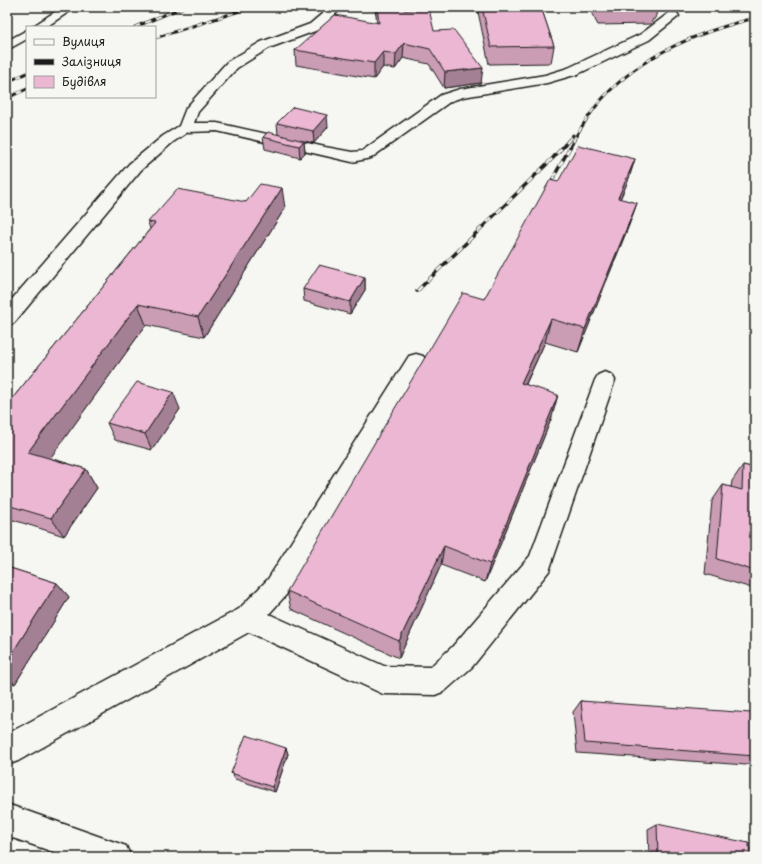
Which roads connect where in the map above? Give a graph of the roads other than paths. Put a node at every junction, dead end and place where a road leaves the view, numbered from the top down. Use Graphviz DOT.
graph roads {
  1 [pos="70,7"];
  2 [pos="337,7"];
  3 [pos="673,16"];
  4 [pos="40,26"];
  5 [pos="26,35"];
  6 [pos="7,46"];
  7 [pos="185,128"];
  8 [pos="7,318"];
  9 [pos="416,361"];
  10 [pos="605,380"];
  11 [pos="248,618"];
  12 [pos="7,750"];
  13 [pos="7,820"];
  14 [pos="115,857"];
  1 -- 4 [label="main road"];
  2 -- 7 [label="main road"];
  3 -- 7 [label="main road"];
  5 -- 6 [label="main road"];
  7 -- 8 [label="main road"];
  9 -- 11 [label="main road"];
  10 -- 11 [label="main road"];
  11 -- 12 [label="main road"];
  13 -- 14 [label="main road"];
}
